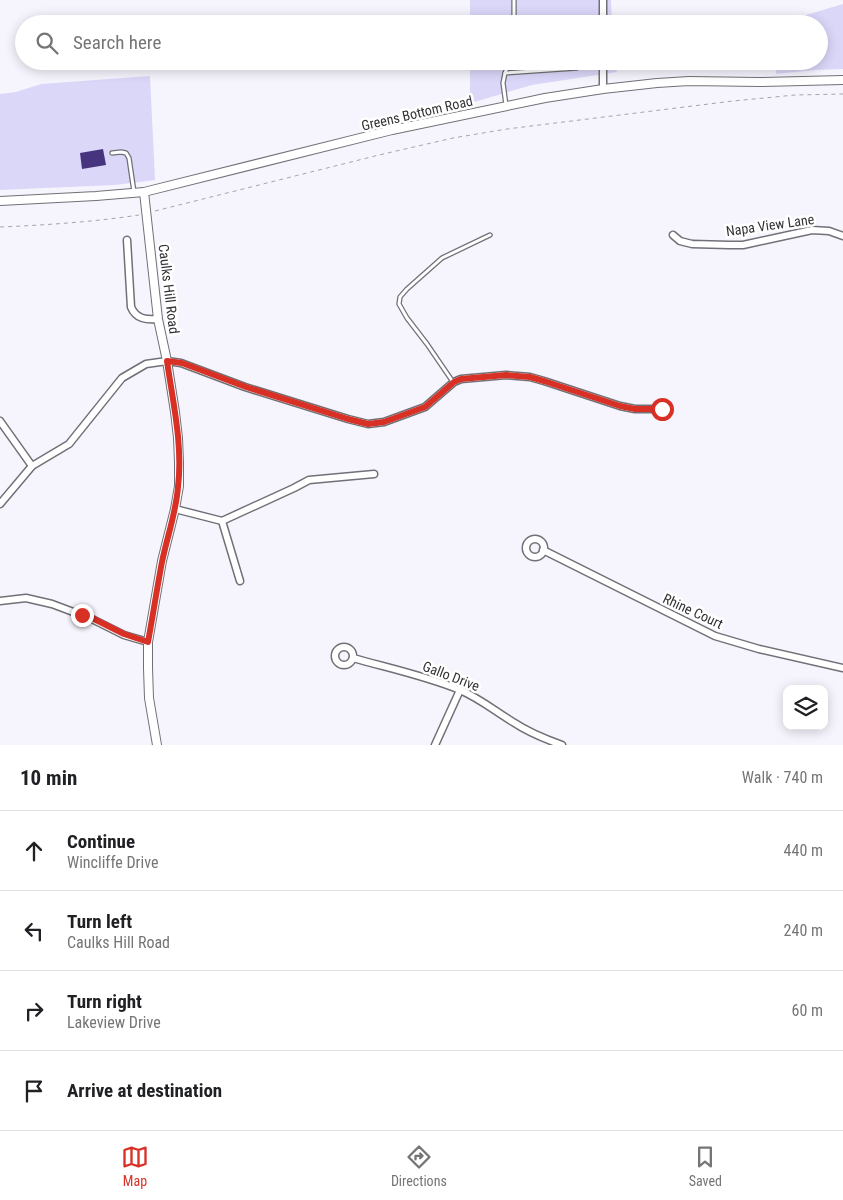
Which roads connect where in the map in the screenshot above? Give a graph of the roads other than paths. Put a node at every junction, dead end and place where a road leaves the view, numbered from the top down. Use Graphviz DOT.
graph roads {
  1 [pos="514,0"];
  2 [pos="603,0"];
  3 [pos="514,15"];
  4 [pos="603,15"];
  5 [pos="506,70"];
  6 [pos="548,70"];
  7 [pos="603,70"];
  8 [pos="505,73"];
  9 [pos="843,80"];
  10 [pos="603,89"];
  11 [pos="506,106"];
  12 [pos="112,153"];
  13 [pos="144,192"];
  14 [pos="134,193"];
  15 [pos="0,201"];
  16 [pos="673,234"];
  17 [pos="490,235"];
  18 [pos="843,236"];
  19 [pos="127,240"];
  20 [pos="158,319"];
  21 [pos="167,361"];
  22 [pos="454,382"];
  23 [pos="666,409"];
  24 [pos="0,421"];
  25 [pos="32,466"];
  26 [pos="374,474"];
  27 [pos="0,504"];
  28 [pos="175,509"];
  29 [pos="222,521"];
  30 [pos="543,550"];
  31 [pos="240,581"];
  32 [pos="0,601"];
  33 [pos="148,642"];
  34 [pos="353,658"];
  35 [pos="843,668"];
  36 [pos="460,690"];
  37 [pos="156,745"];
  38 [pos="436,745"];
  39 [pos="562,745"];
  1 -- 3 [label="lane"];
  2 -- 4 [label="street"];
  5 -- 8 [label="lane"];
  6 -- 8 [label="lane"];
  7 -- 10 [label="street"];
  8 -- 11 [label="lane"];
  9 -- 10 [label="street, Greens Bottom Road"];
  10 -- 11 [label="street, Greens Bottom Road"];
  11 -- 13 [label="street, Greens Bottom Road"];
  12 -- 14 [label="lane"];
  13 -- 14 [label="street, Greens Bottom Road"];
  13 -- 20 [label="street, Caulks Hill Road"];
  14 -- 15 [label="street, Greens Bottom Road"];
  16 -- 18 [label="street, Napa View Lane"];
  17 -- 22 [label="lane"];
  19 -- 20 [label="street"];
  20 -- 21 [label="street, Caulks Hill Road"];
  21 -- 22 [label="street"];
  21 -- 25 [label="street"];
  21 -- 28 [label="street, Caulks Hill Road"];
  22 -- 23 [label="street"];
  24 -- 25 [label="street"];
  25 -- 27 [label="street"];
  26 -- 29 [label="street"];
  28 -- 29 [label="street"];
  28 -- 33 [label="street, Caulks Hill Road"];
  29 -- 31 [label="street"];
  30 -- 35 [label="street, Rhine Court"];
  32 -- 33 [label="street"];
  33 -- 37 [label="street, Caulks Hill Road"];
  34 -- 36 [label="street, Gallo Drive"];
  36 -- 38 [label="street"];
  36 -- 39 [label="street, Gallo Drive"];
}
